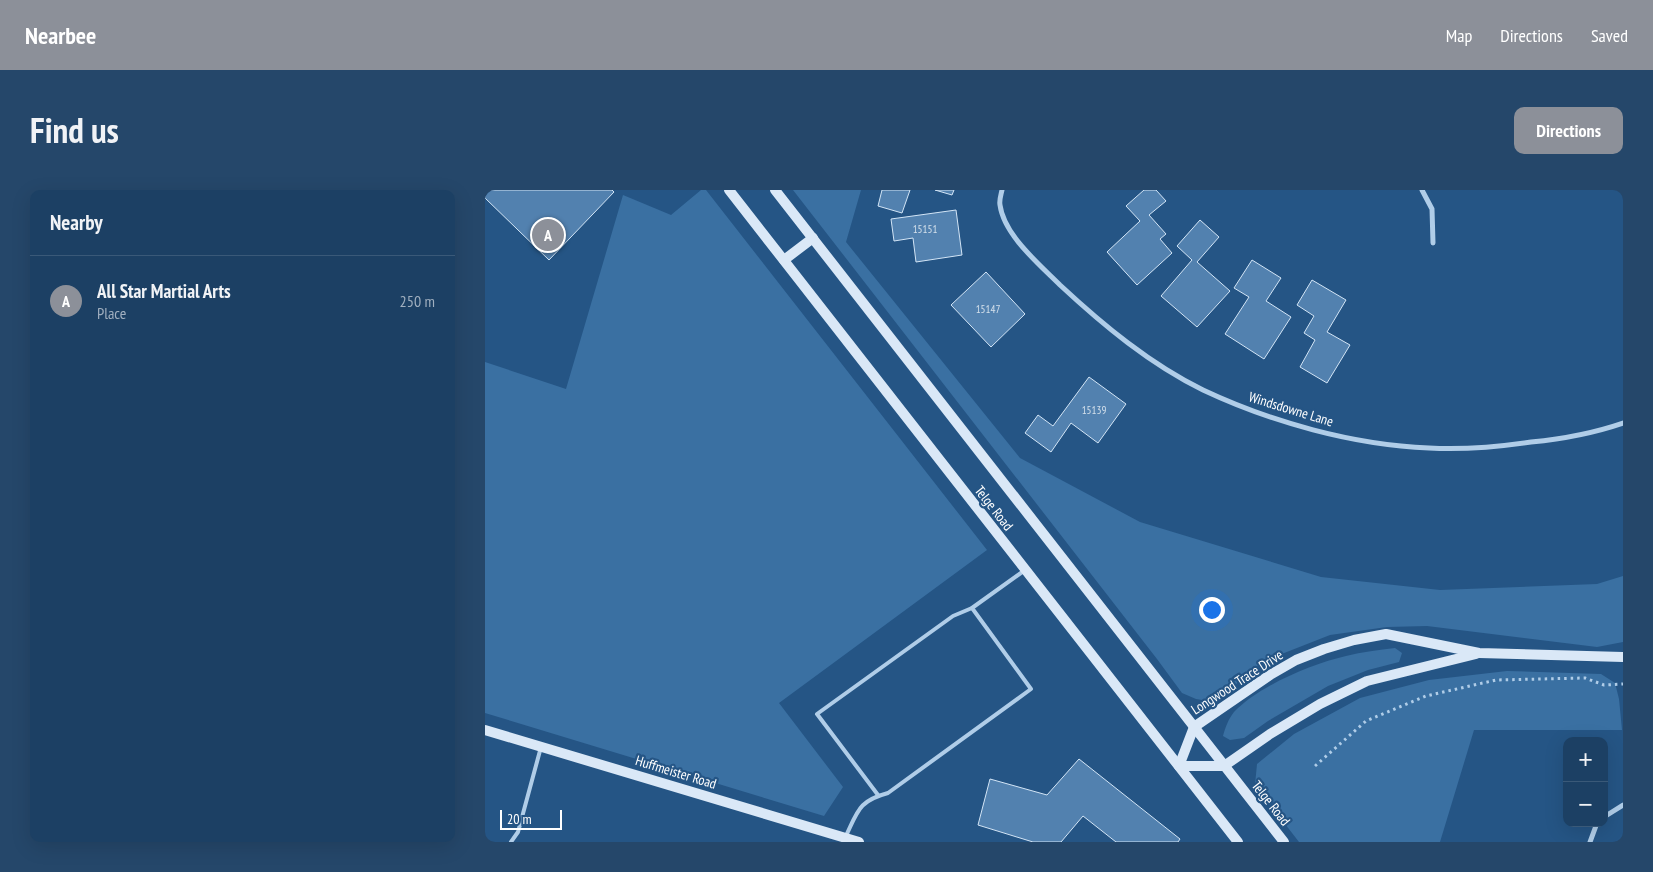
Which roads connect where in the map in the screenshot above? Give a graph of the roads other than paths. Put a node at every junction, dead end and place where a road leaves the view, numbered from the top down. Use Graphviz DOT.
graph roads {
  1 [pos="729,190"];
  2 [pos="775,190"];
  3 [pos="1002,190"];
  4 [pos="1422,190"];
  5 [pos="813,238"];
  6 [pos="1433,243"];
  7 [pos="784,260"];
  8 [pos="1623,423"];
  9 [pos="1025,570"];
  10 [pos="972,608"];
  11 [pos="1479,653"];
  12 [pos="1623,657"];
  13 [pos="1194,727"];
  14 [pos="485,730"];
  15 [pos="541,746"];
  16 [pos="1179,766"];
  17 [pos="1224,766"];
  18 [pos="877,796"];
  19 [pos="1623,805"];
  20 [pos="1608,814"];
  21 [pos="1596,827"];
  22 [pos="845,838"];
  23 [pos="511,842"];
  24 [pos="859,842"];
  25 [pos="1238,842"];
  26 [pos="1284,842"];
  27 [pos="1590,842"];
  1 -- 7 [label="main road, Telge Road"];
  2 -- 5 [label="main road, Telge Road"];
  3 -- 8 [label="street, Windsdowne Lane"];
  4 -- 6 [label="street"];
  5 -- 7 [label="main road"];
  5 -- 13 [label="main road, Telge Road"];
  7 -- 9 [label="main road, Telge Road"];
  9 -- 10 [label="lane"];
  9 -- 16 [label="main road, Telge Road"];
  10 -- 18 [label="lane"];
  10 -- 18 [label="lane"];
  11 -- 12 [label="main road, Longwood Trace Drive"];
  11 -- 13 [label="main road, Longwood Trace Drive"];
  11 -- 17 [label="main road, Longwood Trace Drive"];
  13 -- 16 [label="main road, Longwood Trace Drive"];
  13 -- 17 [label="main road, Telge Road"];
  14 -- 15 [label="main road, Huffmeister Road"];
  15 -- 22 [label="main road, Huffmeister Road"];
  15 -- 23 [label="lane"];
  16 -- 17 [label="main road"];
  16 -- 25 [label="main road, Telge Road"];
  17 -- 26 [label="main road, Telge Road"];
  18 -- 22 [label="lane"];
  19 -- 20 [label="street"];
  21 -- 27 [label="street"];
  22 -- 24 [label="main road, Huffmeister Road"];
}
